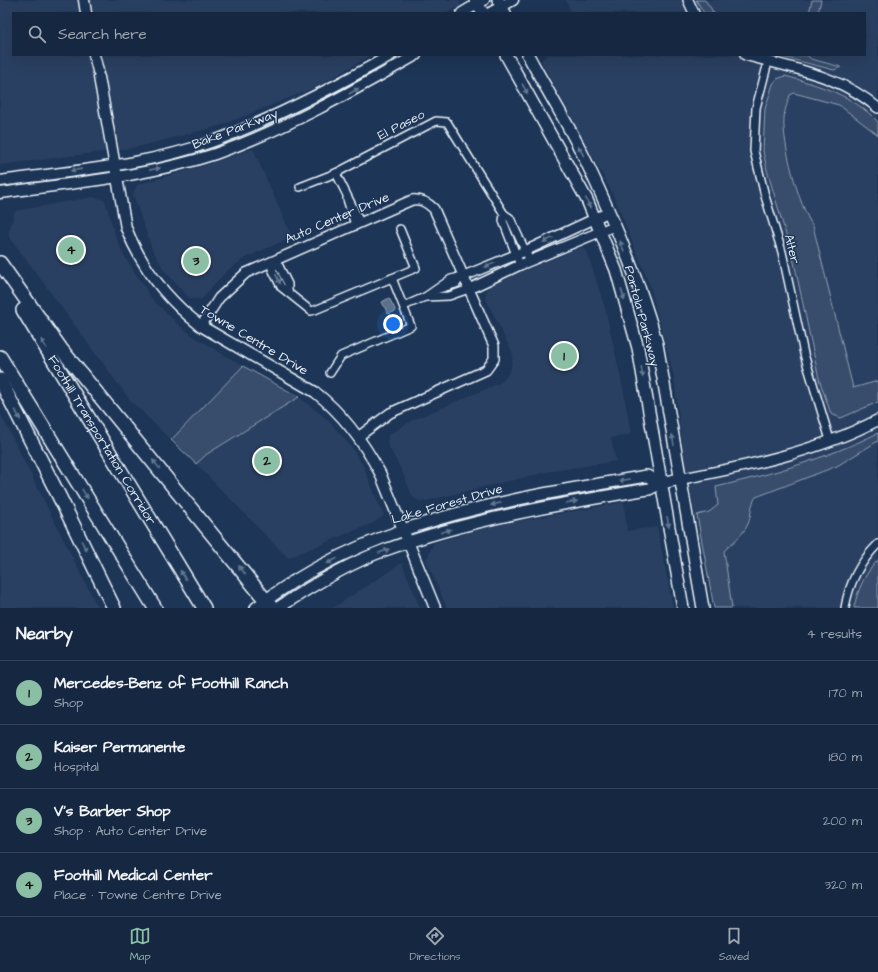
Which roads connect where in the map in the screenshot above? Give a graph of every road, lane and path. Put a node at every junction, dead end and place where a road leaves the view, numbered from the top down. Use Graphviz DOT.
graph roads {
  1 [pos="84,0"];
  2 [pos="513,0"];
  3 [pos="688,0"];
  4 [pos="480,4"];
  5 [pos="502,6"];
  6 [pos="85,12"];
  7 [pos="464,12"];
  8 [pos="492,12"];
  9 [pos="694,12"];
  10 [pos="94,56"];
  11 [pos="389,56"];
  12 [pos="414,56"];
  13 [pos="507,56"];
  14 [pos="529,56"];
  15 [pos="748,56"];
  16 [pos="768,62"];
  17 [pos="341,84"];
  18 [pos="878,108"];
  19 [pos="288,123"];
  20 [pos="115,165"];
  21 [pos="336,173"];
  22 [pos="117,177"];
  23 [pos="0,181"];
  24 [pos="300,187"];
  25 [pos="0,193"];
  26 [pos="609,212"];
  27 [pos="595,218"];
  28 [pos="357,224"];
  29 [pos="614,226"];
  30 [pos="400,229"];
  31 [pos="600,232"];
  32 [pos="521,253"];
  33 [pos="530,261"];
  34 [pos="273,262"];
  35 [pos="0,263"];
  36 [pos="520,265"];
  37 [pos="0,271"];
  38 [pos="464,276"];
  39 [pos="392,278"];
  40 [pos="469,289"];
  41 [pos="425,297"];
  42 [pos="404,306"];
  43 [pos="201,326"];
  44 [pos="0,357"];
  45 [pos="330,373"];
  46 [pos="0,380"];
  47 [pos="878,420"];
  48 [pos="358,437"];
  49 [pos="830,440"];
  50 [pos="680,479"];
  51 [pos="661,483"];
  52 [pos="403,530"];
  53 [pos="408,543"];
  54 [pos="878,544"];
  55 [pos="265,605"];
  56 [pos="114,608"];
  57 [pos="155,608"];
  58 [pos="204,608"];
  59 [pos="278,608"];
  60 [pos="435,608"];
  61 [pos="683,608"];
  62 [pos="703,608"];
  63 [pos="845,608"];
  1 -- 6 [label="main road"];
  2 -- 5 [label="main road"];
  3 -- 9 [label="street"];
  4 -- 7 [label="main road"];
  5 -- 8 [label="main road"];
  10 -- 20 [label="main road, Towne Centre Drive"];
  11 -- 17 [label="main road, Bake Parkway"];
  19 -- 12 [label="main road, Bake Parkway, one-way"];
  13 -- 27 [label="main road, Portola Parkway, one-way"];
  26 -- 14 [label="main road, Portola Parkway, one-way"];
  15 -- 16 [label="street"];
  16 -- 18 [label="street"];
  16 -- 49 [label="street, Alter"];
  17 -- 19 [label="main road"];
  17 -- 20 [label="main road, Bake Parkway"];
  22 -- 19 [label="main road, Bake Parkway, one-way"];
  20 -- 22 [label="main road, Towne Centre Drive"];
  20 -- 23 [label="main road, Bake Parkway, one-way"];
  21 -- 24 [label="street, El Paseo"];
  21 -- 28 [label="street"];
  21 -- 32 [label="street, El Paseo"];
  22 -- 25 [label="main road, Bake Parkway"];
  22 -- 43 [label="main road, Towne Centre Drive"];
  26 -- 27 [label="street"];
  26 -- 29 [label="main road, Portola Parkway"];
  27 -- 31 [label="main road, Portola Parkway"];
  27 -- 32 [label="street, one-way"];
  28 -- 34 [label="street, Auto Center Drive"];
  28 -- 38 [label="street, Auto Center Drive"];
  29 -- 31 [label="street"];
  50 -- 29 [label="main road, Portola Parkway, one-way"];
  30 -- 39 [label="street"];
  31 -- 33 [label="street"];
  31 -- 51 [label="main road, Portola Parkway, one-way"];
  32 -- 33 [label="street, El Paseo"];
  32 -- 36 [label="street, El Paseo"];
  32 -- 38 [label="street, one-way"];
  33 -- 36 [label="street"];
  34 -- 39 [label="street"];
  34 -- 43 [label="street, Auto Center Drive"];
  55 -- 35 [label="highway, one-way"];
  36 -- 40 [label="street"];
  58 -- 37 [label="highway, Foothill Transportation Corridor, one-way"];
  38 -- 40 [label="street, Auto Center Drive"];
  38 -- 41 [label="street"];
  39 -- 42 [label="street"];
  40 -- 41 [label="street"];
  40 -- 48 [label="street, Auto Center Drive"];
  41 -- 42 [label="street"];
  42 -- 45 [label="street"];
  43 -- 48 [label="main road, Towne Centre Drive"];
  44 -- 57 [label="highway, one-way"];
  46 -- 56 [label="highway, one-way"];
  47 -- 49 [label="main road, Lake Forest Drive"];
  48 -- 52 [label="main road, Towne Centre Drive"];
  49 -- 50 [label="main road, Lake Forest Drive"];
  50 -- 51 [label="main road, Lake Forest Drive"];
  50 -- 62 [label="main road, Portola Parkway"];
  51 -- 52 [label="main road, Lake Forest Drive, one-way"];
  53 -- 51 [label="main road, Lake Forest Drive, one-way"];
  51 -- 61 [label="main road, Portola Parkway, one-way"];
  52 -- 53 [label="main road, Towne Centre Drive"];
  52 -- 55 [label="main road, Lake Forest Drive, one-way"];
  59 -- 53 [label="main road, Lake Forest Drive, one-way"];
  53 -- 60 [label="main road, Towne Centre Drive"];
  54 -- 63 [label="street"];
}
